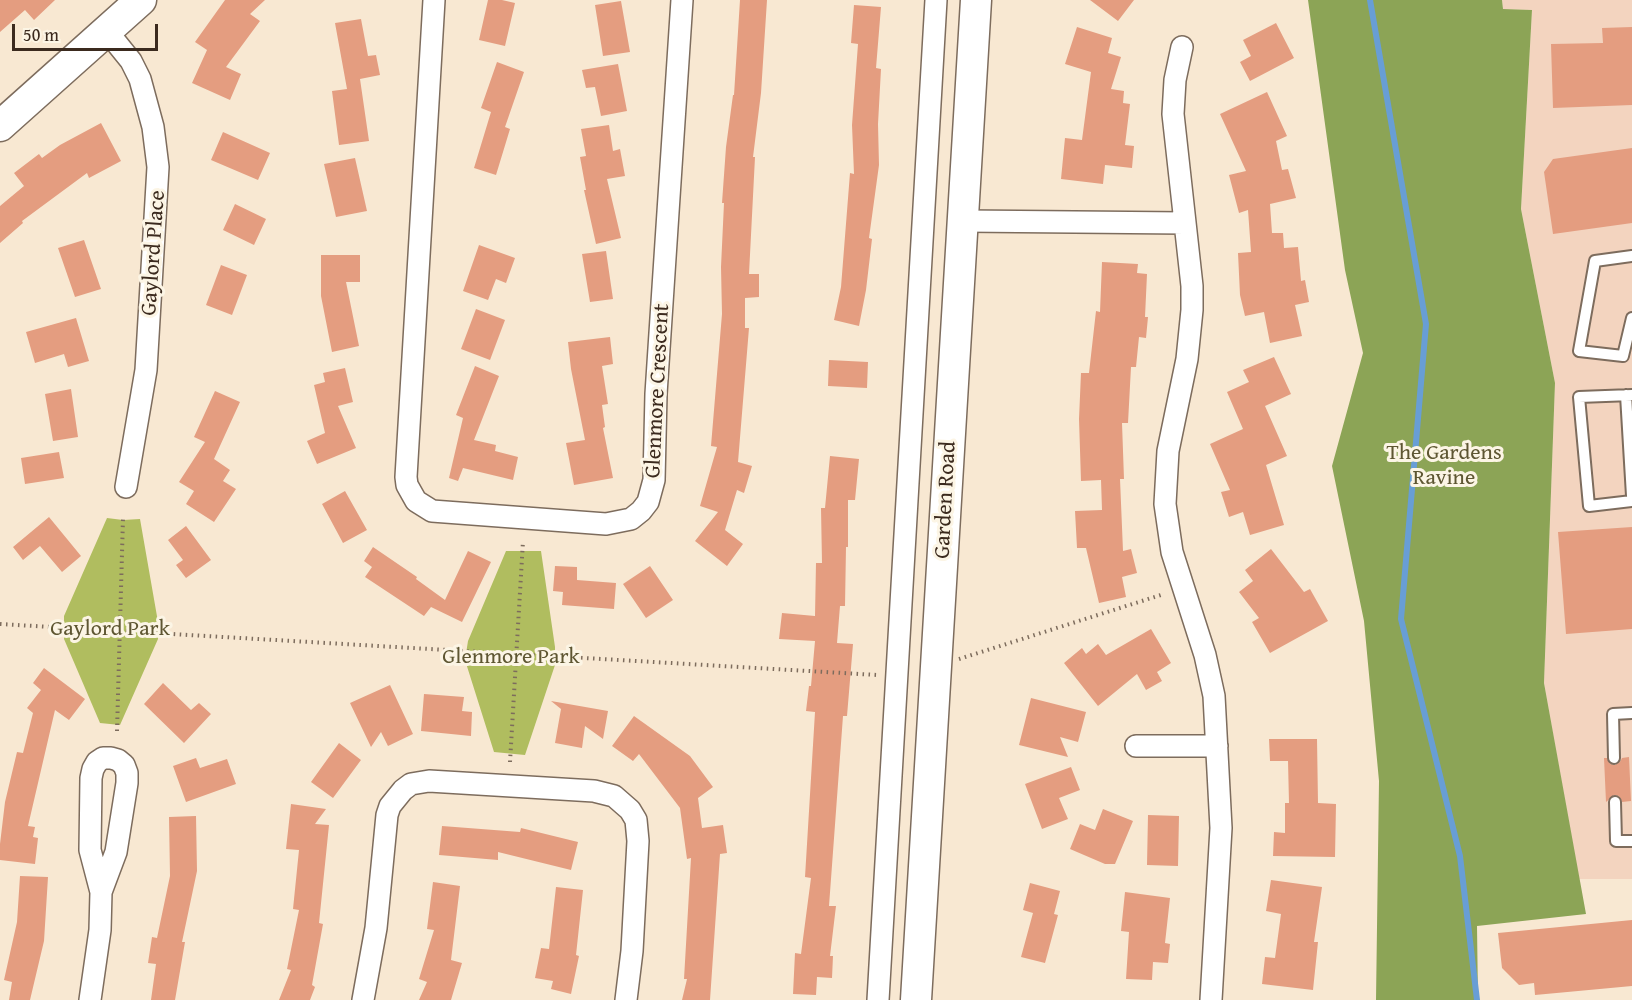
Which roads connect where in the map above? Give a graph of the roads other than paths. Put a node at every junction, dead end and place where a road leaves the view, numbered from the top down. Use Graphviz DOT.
graph roads {
  1 [pos="141,0"];
  2 [pos="434,0"];
  3 [pos="682,0"];
  4 [pos="936,0"];
  5 [pos="976,0"];
  6 [pos="106,30"];
  7 [pos="1182,47"];
  8 [pos="0,126"];
  9 [pos="963,221"];
  10 [pos="1185,223"];
  11 [pos="1632,256"];
  12 [pos="1632,318"];
  13 [pos="1629,395"];
  14 [pos="126,487"];
  15 [pos="1632,496"];
  16 [pos="1632,501"];
  17 [pos="1632,713"];
  18 [pos="1136,746"];
  19 [pos="1218,746"];
  20 [pos="1614,758"];
  21 [pos="1615,802"];
  22 [pos="1632,841"];
  23 [pos="101,892"];
  24 [pos="90,1000"];
  25 [pos="363,1000"];
  26 [pos="626,1000"];
  27 [pos="878,1000"];
  28 [pos="916,1000"];
  29 [pos="1211,1000"];
  1 -- 6 [label="street"];
  2 -- 3 [label="street, Glenmore Crescent"];
  4 -- 27 [label="street, Garden Road"];
  5 -- 9 [label="street, Garden Road"];
  6 -- 8 [label="street"];
  6 -- 14 [label="street, Gaylord Place"];
  7 -- 10 [label="street"];
  9 -- 10 [label="street"];
  9 -- 28 [label="street, Garden Road"];
  10 -- 19 [label="street"];
  11 -- 12 [label="lane"];
  13 -- 15 [label="lane"];
  13 -- 16 [label="lane"];
  17 -- 20 [label="lane"];
  18 -- 19 [label="street"];
  19 -- 29 [label="street"];
  21 -- 22 [label="lane"];
  23 -- 23 [label="street"];
  23 -- 24 [label="street"];
  25 -- 26 [label="street"];
}
